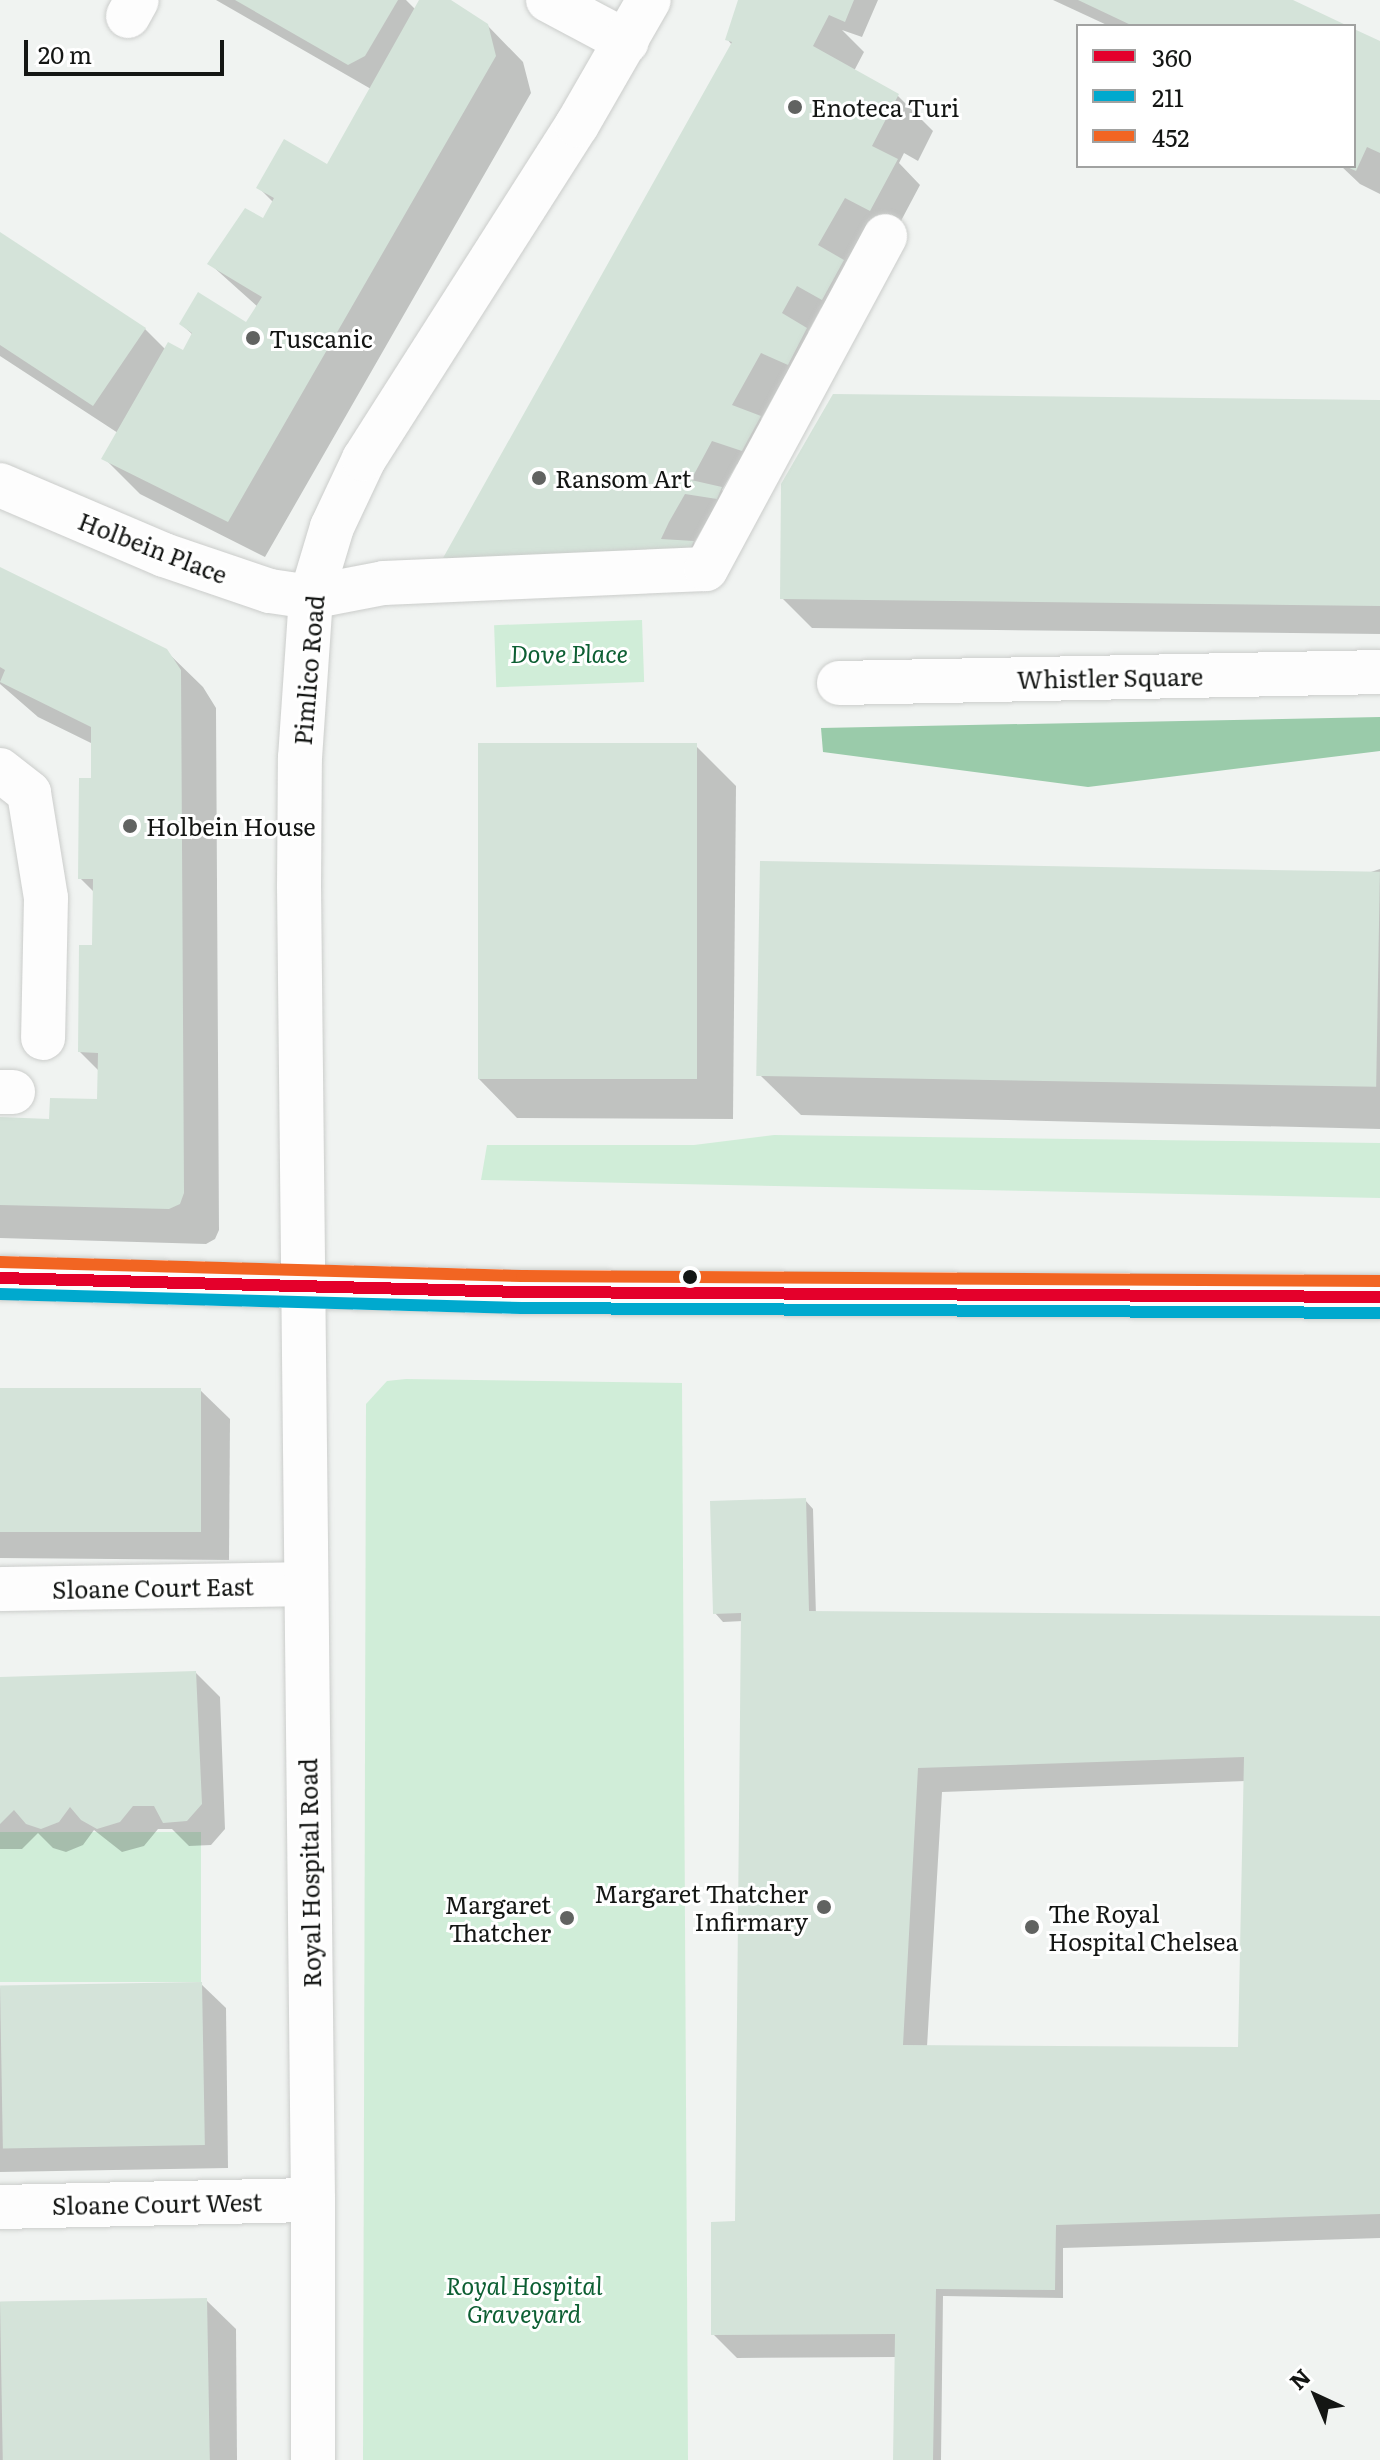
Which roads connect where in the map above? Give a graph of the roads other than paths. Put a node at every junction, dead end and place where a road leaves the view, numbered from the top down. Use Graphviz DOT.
graph roads {
  1 [pos="548,0"];
  2 [pos="649,0"];
  3 [pos="627,42"];
  4 [pos="885,236"];
  5 [pos="0,485"];
  6 [pos="311,597"];
  7 [pos="1380,672"];
  8 [pos="839,683"];
  9 [pos="0,770"];
  10 [pos="43,1038"];
  11 [pos="0,1278"];
  12 [pos="305,1286"];
  13 [pos="1380,1297"];
  14 [pos="306,1584"];
  15 [pos="0,1589"];
  16 [pos="313,2200"];
  17 [pos="0,2207"];
  18 [pos="313,2460"];
  1 -- 3 [label="main road"];
  2 -- 3 [label="main road, Pimlico Road"];
  3 -- 6 [label="main road, Pimlico Road"];
  4 -- 6 [label="main road, Holbein Place"];
  5 -- 6 [label="main road, Holbein Place"];
  6 -- 12 [label="main road, Pimlico Road"];
  7 -- 8 [label="main road, Whistler Square"];
  9 -- 10 [label="main road"];
  11 -- 12 [label="main road"];
  12 -- 13 [label="main road"];
  12 -- 14 [label="main road, Royal Hospital Road"];
  14 -- 15 [label="main road, Sloane Court East"];
  14 -- 16 [label="main road, Royal Hospital Road"];
  16 -- 17 [label="main road, Sloane Court West"];
  16 -- 18 [label="main road, Royal Hospital Road"];
}
